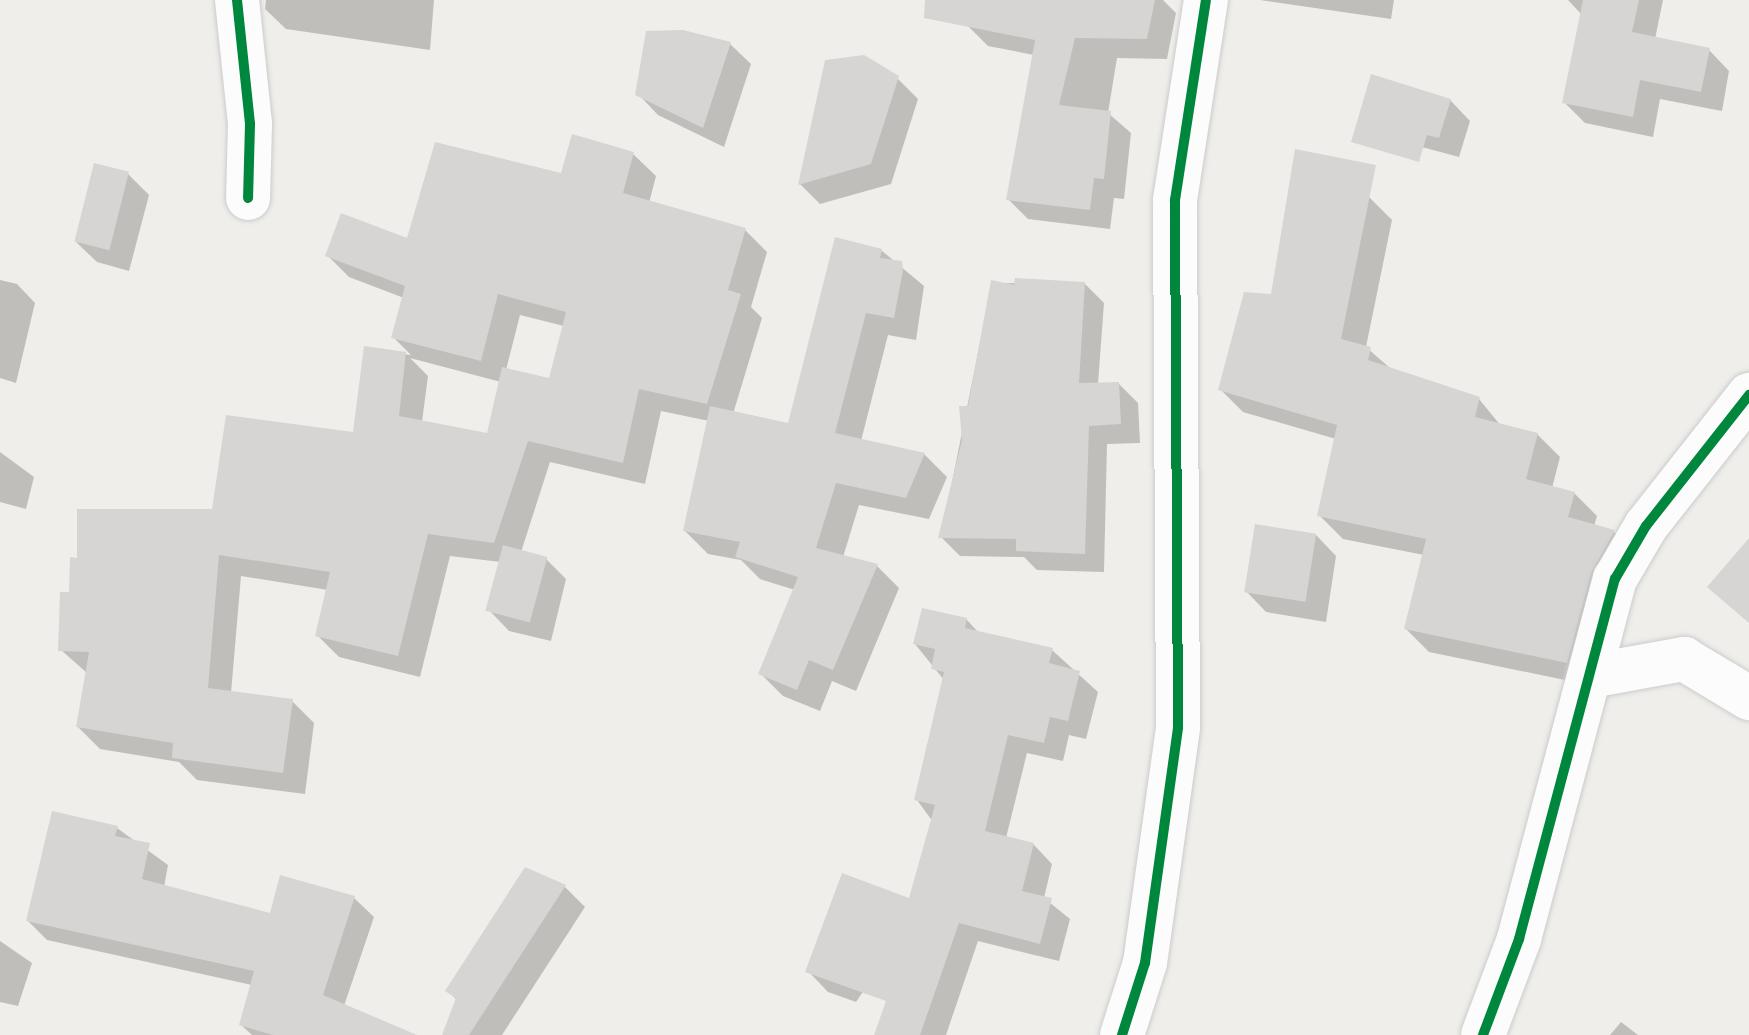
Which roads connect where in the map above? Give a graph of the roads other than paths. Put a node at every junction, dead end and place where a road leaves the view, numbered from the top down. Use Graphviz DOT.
graph roads {
  1 [pos="237,0"];
  2 [pos="1206,0"];
  3 [pos="248,198"];
  4 [pos="1749,395"];
  5 [pos="1590,676"];
  6 [pos="1749,698"];
  7 [pos="1122,1035"];
  8 [pos="1483,1035"];
  1 -- 3 [label="street"];
  2 -- 7 [label="street"];
  4 -- 5 [label="street"];
  5 -- 6 [label="street"];
  5 -- 8 [label="street"];
}
